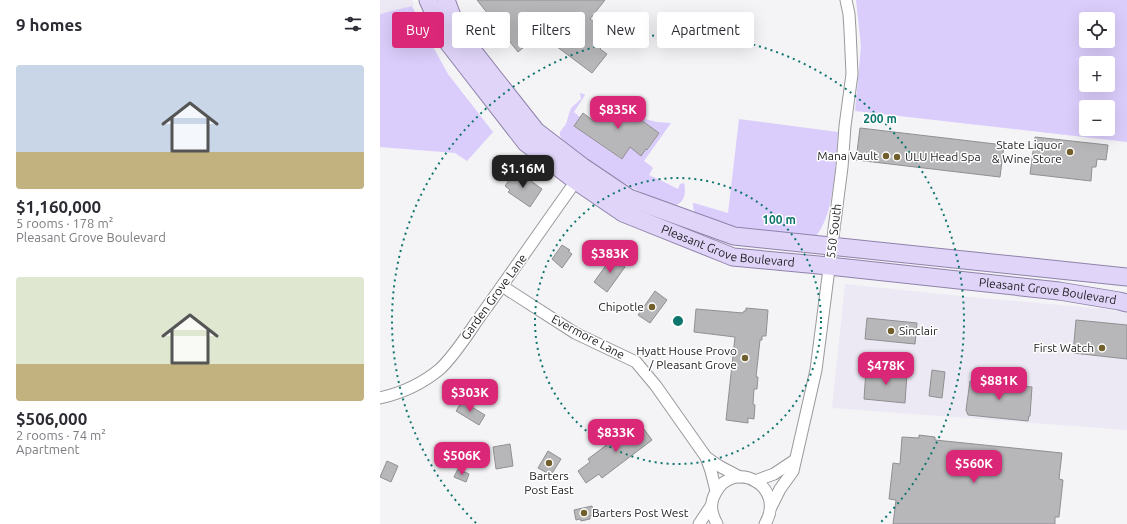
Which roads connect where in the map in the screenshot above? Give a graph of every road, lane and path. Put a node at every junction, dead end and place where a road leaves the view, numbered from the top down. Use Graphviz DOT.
graph roads {
  1 [pos="428,0"];
  2 [pos="446,0"];
  3 [pos="846,0"];
  4 [pos="579,174"];
  5 [pos="832,246"];
  6 [pos="829,266"];
  7 [pos="1127,277"];
  8 [pos="502,286"];
  9 [pos="1127,303"];
  10 [pos="380,398"];
  11 [pos="706,457"];
  12 [pos="795,460"];
  13 [pos="740,477"];
  14 [pos="755,481"];
  15 [pos="716,491"];
  16 [pos="711,506"];
  17 [pos="771,507"];
  18 [pos="699,524"];
  19 [pos="717,524"];
  20 [pos="766,524"];
  1 -- 4 [label="main road, Pleasant Grove Boulevard"];
  2 -- 4 [label="main road, Pleasant Grove Boulevard"];
  3 -- 5 [label="street, 550 South"];
  4 -- 5 [label="main road, Pleasant Grove Boulevard"];
  4 -- 6 [label="main road, Pleasant Grove Boulevard"];
  4 -- 8 [label="street, Garden Grove Lane"];
  5 -- 6 [label="street, 550 South"];
  5 -- 7 [label="main road, Pleasant Grove Boulevard"];
  6 -- 9 [label="main road, Pleasant Grove Boulevard"];
  6 -- 12 [label="street, 550 South"];
  8 -- 10 [label="street, Garden Grove Lane"];
  8 -- 11 [label="street, Evermore Lane"];
  11 -- 13 [label="street"];
  11 -- 15 [label="street"];
  12 -- 14 [label="street"];
  12 -- 17 [label="street, 550 South"];
  13 -- 14 [label="street"];
  13 -- 15 [label="street"];
  14 -- 17 [label="street"];
  15 -- 16 [label="street"];
  16 -- 18 [label="street"];
  16 -- 19 [label="street"];
  17 -- 20 [label="street, 550 South"];
}
